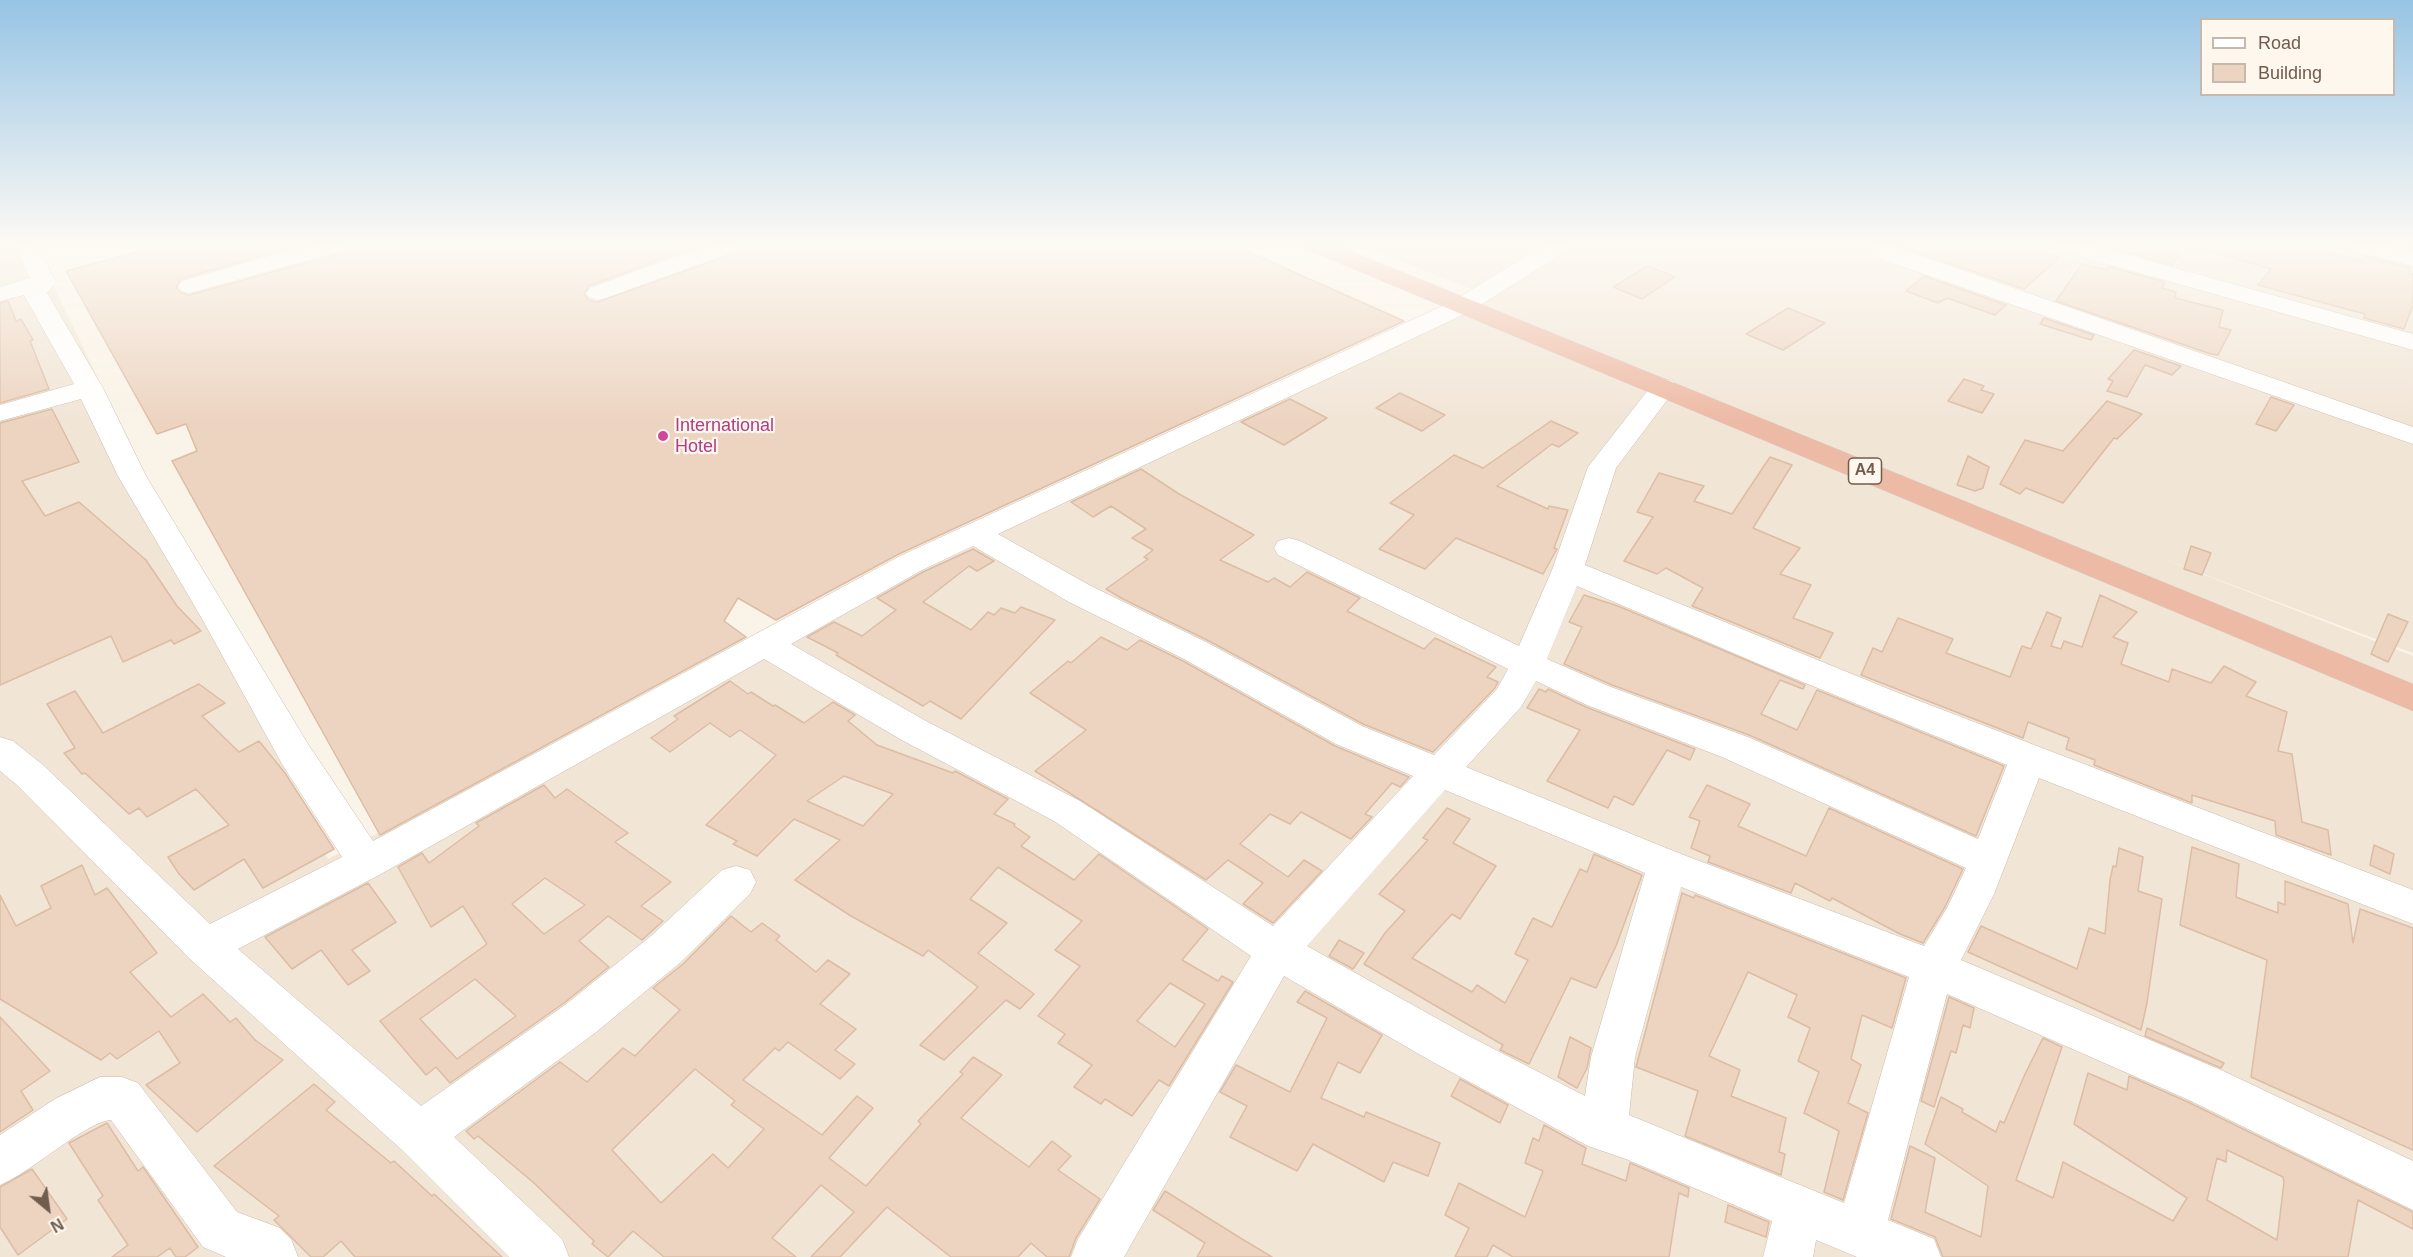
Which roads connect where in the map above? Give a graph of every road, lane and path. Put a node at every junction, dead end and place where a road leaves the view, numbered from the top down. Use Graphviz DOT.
graph roads {
  1 [pos="42,304"];
  2 [pos="1456,304"];
  3 [pos="1466,304"];
  4 [pos="2028,304"];
  5 [pos="2276,304"];
  6 [pos="1462,306"];
  7 [pos="2413,342"];
  8 [pos="1664,387"];
  9 [pos="90,388"];
  10 [pos="0,413"];
  11 [pos="2413,436"];
  12 [pos="975,534"];
  13 [pos="1289,548"];
  14 [pos="1568,570"];
  15 [pos="766,645"];
  16 [pos="1528,664"];
  17 [pos="2413,698"];
  18 [pos="0,751"];
  19 [pos="2027,760"];
  20 [pos="1439,773"];
  21 [pos="1987,860"];
  22 [pos="367,863"];
  23 [pos="1667,865"];
  24 [pos="736,882"];
  25 [pos="2413,907"];
  26 [pos="205,946"];
  27 [pos="1277,951"];
  28 [pos="1933,968"];
  29 [pos="1604,1130"];
  30 [pos="419,1135"];
  31 [pos="0,1162"];
  32 [pos="2413,1186"];
  33 [pos="1798,1207"];
  34 [pos="1860,1232"];
  35 [pos="273,1257"];
  36 [pos="544,1257"];
  37 [pos="1096,1257"];
  38 [pos="1788,1257"];
  39 [pos="1916,1257"];
  1 -- 9 [label="street"];
  2 -- 6 [label="highway, A4"];
  3 -- 6 [label="street"];
  4 -- 11 [label="street"];
  5 -- 7 [label="street"];
  6 -- 8 [label="highway, A4"];
  6 -- 12 [label="street"];
  8 -- 14 [label="street"];
  8 -- 17 [label="highway, A4"];
  9 -- 10 [label="street"];
  9 -- 22 [label="street"];
  12 -- 15 [label="street"];
  12 -- 20 [label="street"];
  13 -- 16 [label="street"];
  14 -- 16 [label="street"];
  14 -- 19 [label="street"];
  15 -- 22 [label="street"];
  15 -- 27 [label="street"];
  16 -- 20 [label="street"];
  16 -- 21 [label="street"];
  18 -- 26 [label="street"];
  19 -- 21 [label="street"];
  19 -- 25 [label="street"];
  20 -- 23 [label="street"];
  20 -- 27 [label="street"];
  21 -- 28 [label="street"];
  22 -- 26 [label="street"];
  23 -- 28 [label="street"];
  23 -- 29 [label="street"];
  24 -- 30 [label="street"];
  26 -- 30 [label="street"];
  27 -- 29 [label="street"];
  27 -- 37 [label="street"];
  28 -- 32 [label="street"];
  28 -- 34 [label="street"];
  29 -- 33 [label="street"];
  30 -- 36 [label="street"];
  31 -- 35 [label="street"];
  33 -- 34 [label="street"];
  33 -- 38 [label="street"];
  34 -- 39 [label="street"];
}
